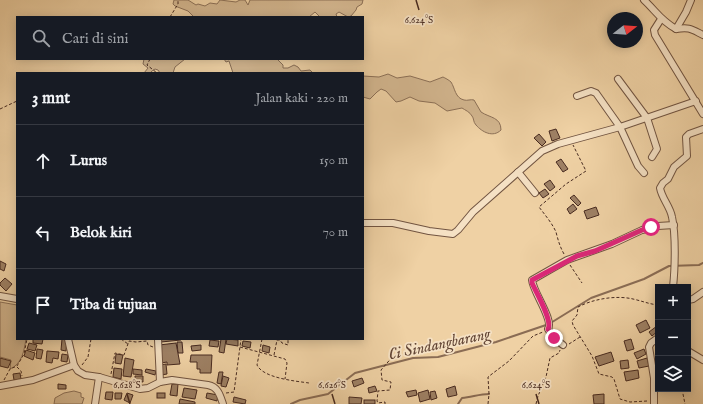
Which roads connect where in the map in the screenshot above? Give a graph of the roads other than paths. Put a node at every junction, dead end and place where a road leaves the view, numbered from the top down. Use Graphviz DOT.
graph roads {
  1 [pos="644,0"];
  2 [pos="691,0"];
  3 [pos="661,19"];
  4 [pos="676,29"];
  5 [pos="703,35"];
  6 [pos="618,79"];
  7 [pos="577,96"];
  8 [pos="696,101"];
  9 [pos="703,114"];
  10 [pos="647,118"];
  11 [pos="620,127"];
  12 [pos="703,128"];
  13 [pos="652,157"];
  14 [pos="518,172"];
  15 [pos="644,173"];
  16 [pos="535,193"];
  17 [pos="364,223"];
  18 [pos="674,225"];
  19 [pos="673,284"];
  20 [pos="703,292"];
  21 [pos="0,296"];
  22 [pos="16,299"];
  23 [pos="691,299"];
  24 [pos="68,340"];
  25 [pos="158,340"];
  26 [pos="655,340"];
  27 [pos="563,345"];
  28 [pos="691,352"];
  29 [pos="703,360"];
  30 [pos="74,365"];
  31 [pos="98,382"];
  32 [pos="160,382"];
  33 [pos="1,384"];
  34 [pos="654,402"];
  35 [pos="95,404"];
  36 [pos="223,404"];
  1 -- 3 [label="street"];
  2 -- 4 [label="street"];
  3 -- 4 [label="street"];
  3 -- 8 [label="street"];
  4 -- 5 [label="street"];
  6 -- 10 [label="street"];
  7 -- 11 [label="street"];
  8 -- 9 [label="street"];
  8 -- 10 [label="street"];
  10 -- 11 [label="street"];
  10 -- 13 [label="street"];
  11 -- 14 [label="street"];
  11 -- 15 [label="street"];
  12 -- 18 [label="street"];
  14 -- 16 [label="street"];
  14 -- 17 [label="street"];
  18 -- 19 [label="street"];
  18 -- 27 [label="street"];
  20 -- 23 [label="street"];
  21 -- 22 [label="street"];
  24 -- 30 [label="street"];
  25 -- 32 [label="street"];
  26 -- 34 [label="street"];
  28 -- 29 [label="street"];
  30 -- 31 [label="street"];
  30 -- 33 [label="street"];
  31 -- 32 [label="street"];
  31 -- 35 [label="street"];
  32 -- 36 [label="street"];
}
